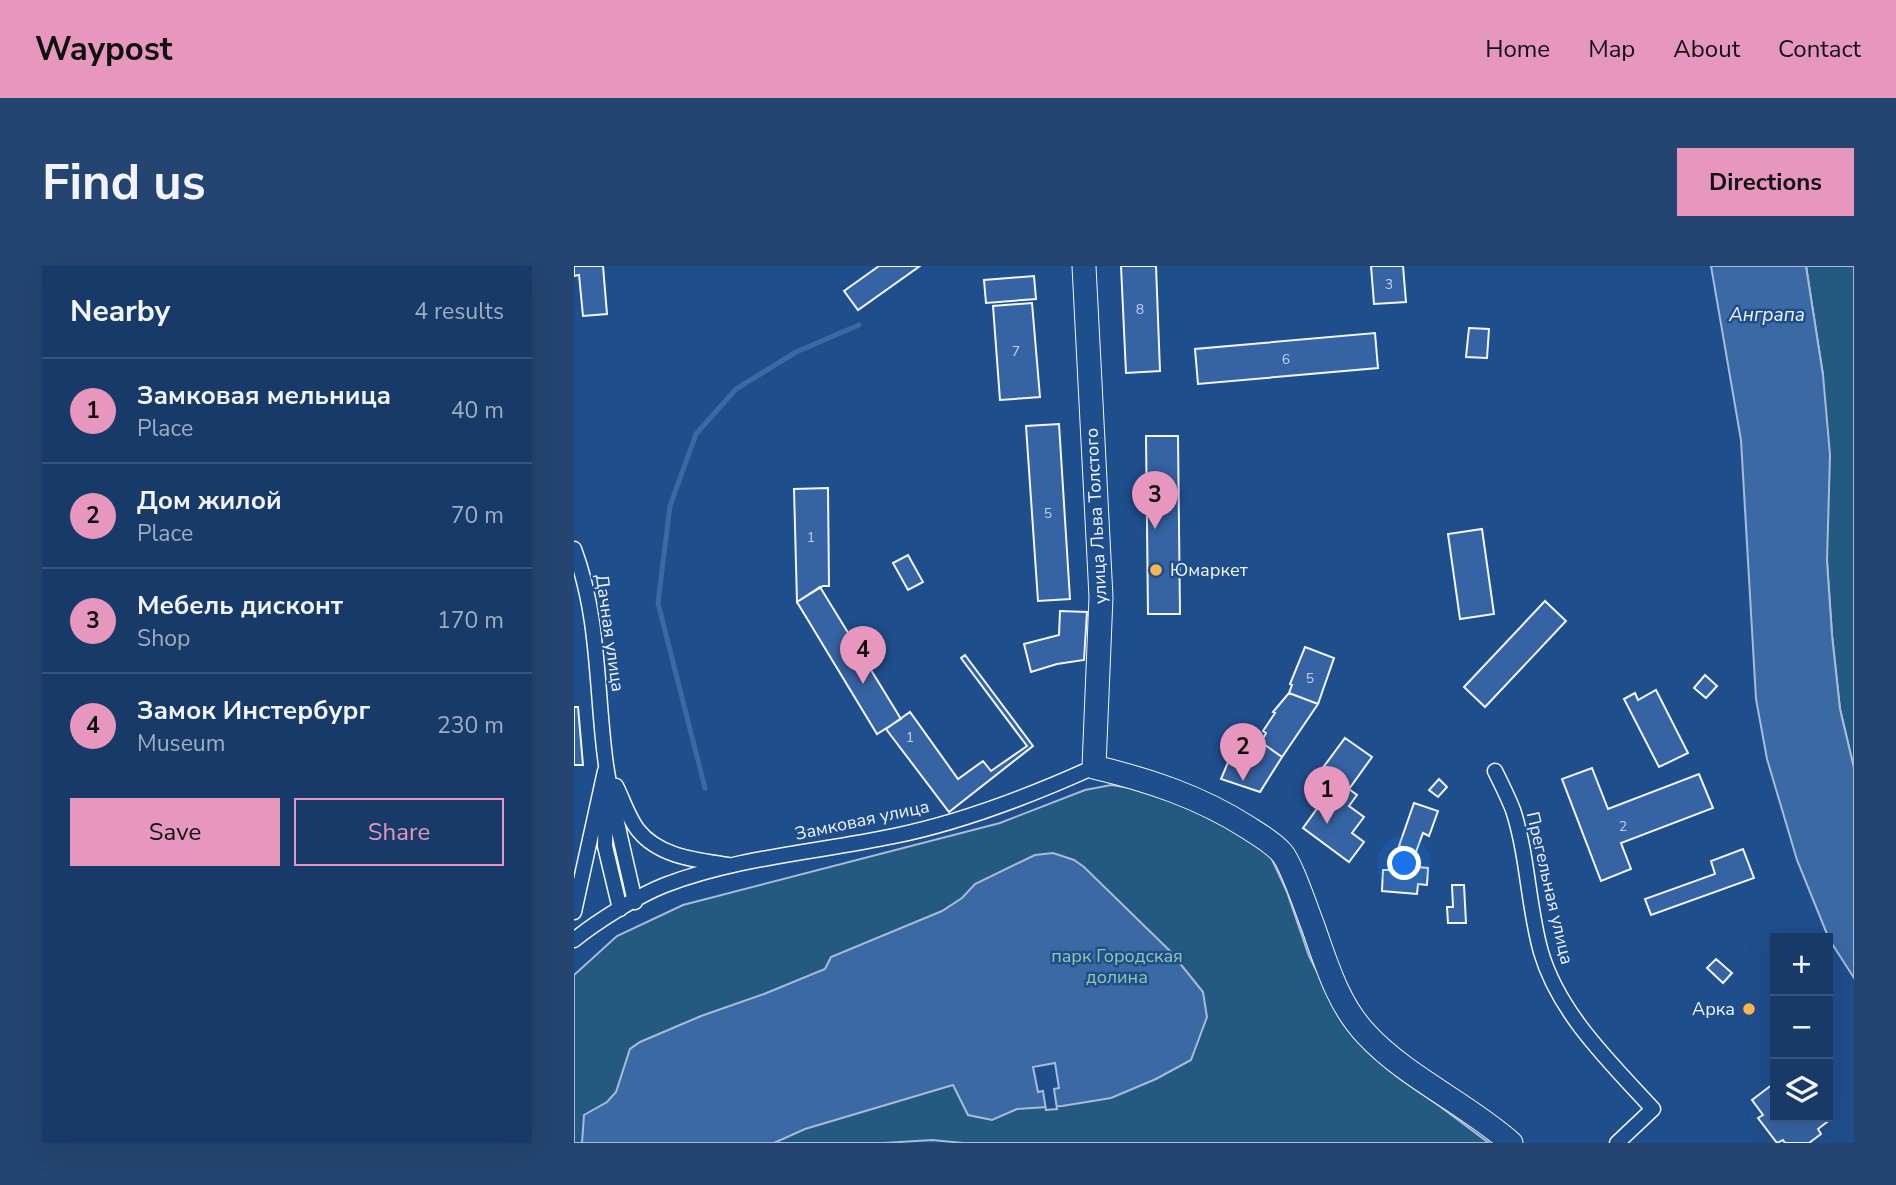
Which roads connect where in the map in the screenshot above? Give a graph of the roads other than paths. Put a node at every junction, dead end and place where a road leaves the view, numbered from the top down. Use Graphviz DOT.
graph roads {
  1 [pos="1084,266"];
  2 [pos="574,549"];
  3 [pos="606,766"];
  4 [pos="1094,767"];
  5 [pos="1495,771"];
  6 [pos="731,866"];
  7 [pos="635,902"];
  8 [pos="620,909"];
  9 [pos="574,912"];
  10 [pos="574,940"];
  11 [pos="1511,1143"];
  12 [pos="1617,1143"];
  1 -- 4 [label="main road, улица Льва Толстого"];
  2 -- 3 [label="street, Дачная улица"];
  3 -- 6 [label="street, Дачная улица"];
  3 -- 7 [label="street, Дачная улица"];
  3 -- 8 [label="street, Дачная улица"];
  3 -- 9 [label="street, Дачная улица"];
  4 -- 6 [label="street, Замковая улица"];
  4 -- 11 [label="main road"];
  5 -- 12 [label="street, Прегельная улица"];
  6 -- 7 [label="street, Замковая улица"];
  7 -- 8 [label="street"];
  8 -- 10 [label="street"];
}
